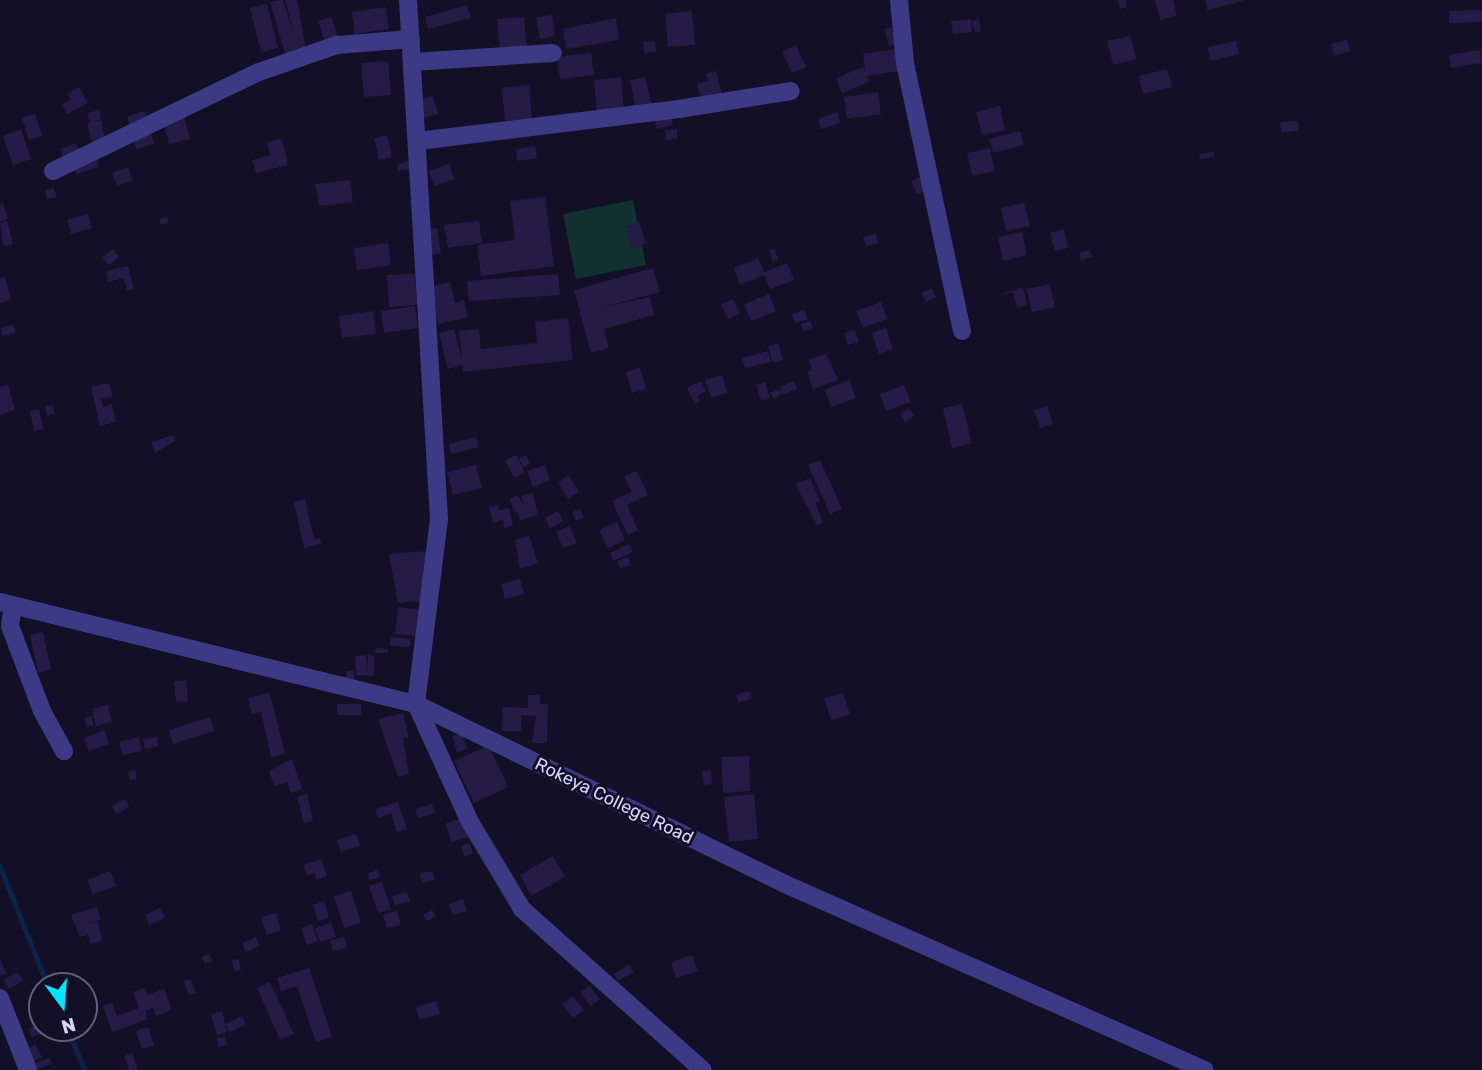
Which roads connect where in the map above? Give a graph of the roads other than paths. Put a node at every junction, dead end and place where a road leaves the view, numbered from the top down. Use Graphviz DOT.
graph roads {
  1 [pos="408,0"];
  2 [pos="899,0"];
  3 [pos="411,39"];
  4 [pos="553,53"];
  5 [pos="412,62"];
  6 [pos="791,90"];
  7 [pos="418,141"];
  8 [pos="53,171"];
  9 [pos="962,331"];
  10 [pos="6,604"];
  11 [pos="416,704"];
  12 [pos="64,751"];
  13 [pos="0,998"];
  14 [pos="28,1070"];
  15 [pos="703,1070"];
  16 [pos="1205,1070"];
  1 -- 3 [label="street"];
  2 -- 9 [label="street"];
  3 -- 5 [label="street"];
  3 -- 8 [label="street"];
  4 -- 5 [label="street"];
  5 -- 7 [label="street"];
  6 -- 7 [label="street"];
  7 -- 11 [label="street"];
  10 -- 11 [label="street, Rokeya College Road"];
  10 -- 12 [label="street"];
  11 -- 15 [label="street"];
  11 -- 16 [label="street, Rokeya College Road"];
  13 -- 14 [label="street"];
}
